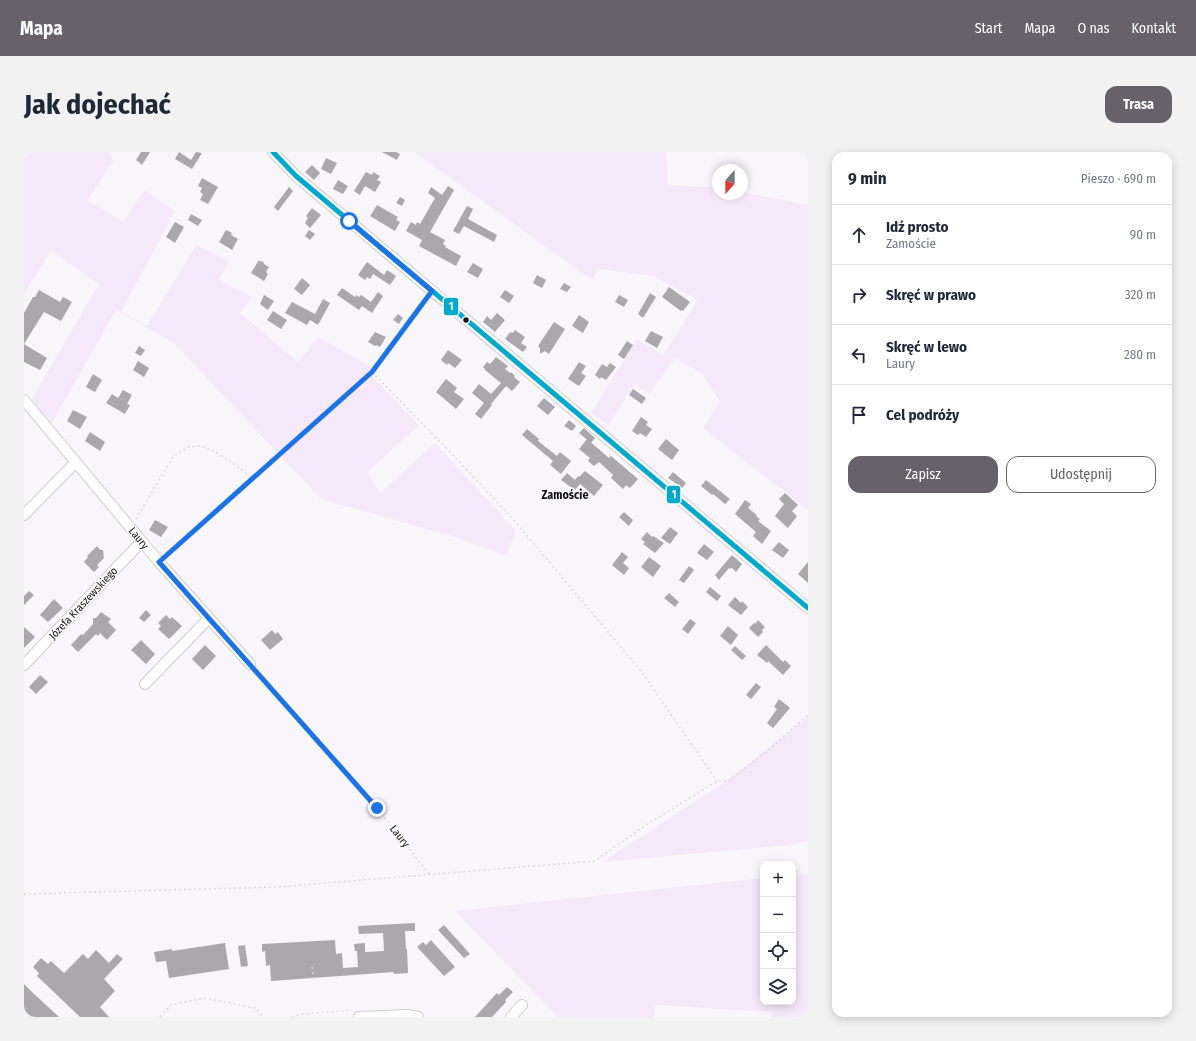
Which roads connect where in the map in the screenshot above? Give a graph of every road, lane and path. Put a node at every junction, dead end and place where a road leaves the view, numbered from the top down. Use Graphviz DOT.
graph roads {
  1 [pos="273,152"];
  2 [pos="432,291"];
  3 [pos="372,372"];
  4 [pos="24,400"];
  5 [pos="76,462"];
  6 [pos="253,478"];
  7 [pos="24,515"];
  8 [pos="131,528"];
  9 [pos="142,541"];
  10 [pos="159,562"];
  11 [pos="808,608"];
  12 [pos="209,618"];
  13 [pos="250,664"];
  14 [pos="24,665"];
  15 [pos="145,684"];
  16 [pos="808,715"];
  17 [pos="717,781"];
  18 [pos="429,874"];
  19 [pos="24,894"];
  20 [pos="312,967"];
  21 [pos="314,979"];
  22 [pos="522,1005"];
  23 [pos="356,1014"];
  24 [pos="160,1017"];
  25 [pos="263,1017"];
  26 [pos="292,1017"];
  27 [pos="418,1017"];
  28 [pos="511,1017"];
  29 [pos="772,1017"];
  30 [pos="776,1017"];
  1 -- 2 [label="street"];
  2 -- 3 [label="path"];
  2 -- 11 [label="street"];
  3 -- 6 [label="path"];
  3 -- 17 [label="path"];
  4 -- 5 [label="street, Laury"];
  5 -- 7 [label="street"];
  5 -- 8 [label="street, Laury"];
  6 -- 8 [label="path"];
  6 -- 10 [label="path"];
  8 -- 9 [label="street, Laury"];
  9 -- 10 [label="street, Laury"];
  9 -- 14 [label="street, Józefa Kraszewskiego"];
  10 -- 12 [label="street, Laury"];
  12 -- 13 [label="street, Laury"];
  12 -- 15 [label="street"];
  13 -- 18 [label="path, Laury"];
  16 -- 17 [label="path"];
  17 -- 18 [label="path"];
  18 -- 19 [label="path"];
  20 -- 21 [label="path"];
  22 -- 28 [label="street"];
  23 -- 26 [label="path"];
  23 -- 27 [label="street"];
  24 -- 25 [label="path"];
  29 -- 30 [label="path"];
}
